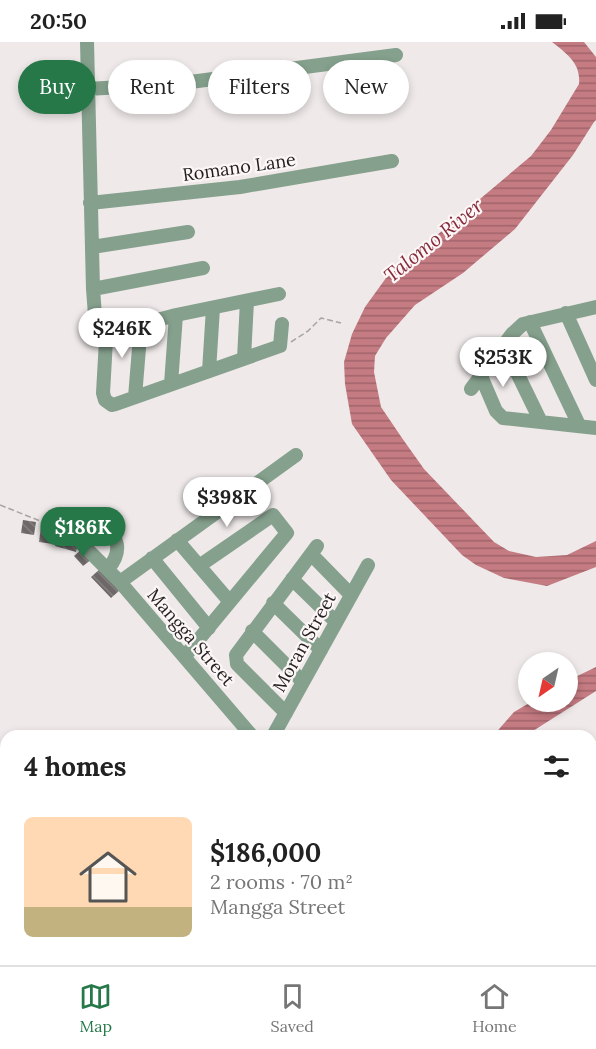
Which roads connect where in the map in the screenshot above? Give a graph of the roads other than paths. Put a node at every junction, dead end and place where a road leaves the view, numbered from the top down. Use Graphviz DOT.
graph roads {
  1 [pos="87,42"];
  2 [pos="396,55"];
  3 [pos="87,60"];
  4 [pos="96,88"];
  5 [pos="88,114"];
  6 [pos="392,161"];
  7 [pos="90,202"];
  8 [pos="188,232"];
  9 [pos="92,247"];
  10 [pos="203,268"];
  11 [pos="93,289"];
  12 [pos="279,294"];
  13 [pos="247,301"];
  14 [pos="596,307"];
  15 [pos="213,308"];
  16 [pos="566,313"];
  17 [pos="176,315"];
  18 [pos="530,322"];
  19 [pos="141,324"];
  20 [pos="282,324"];
  21 [pos="104,334"];
  22 [pos="504,346"];
  23 [pos="244,358"];
  24 [pos="209,371"];
  25 [pos="481,376"];
  26 [pos="596,380"];
  27 [pos="171,384"];
  28 [pos="471,389"];
  29 [pos="135,398"];
  30 [pos="541,422"];
  31 [pos="579,426"];
  32 [pos="596,428"];
  33 [pos="296,455"];
  34 [pos="99,514"];
  35 [pos="76,538"];
  36 [pos="177,540"];
  37 [pos="152,558"];
  38 [pos="368,565"];
  39 [pos="199,566"];
  40 [pos="108,569"];
  41 [pos="292,579"];
  42 [pos="120,582"];
  43 [pos="351,595"];
  44 [pos="230,602"];
  45 [pos="273,603"];
  46 [pos="336,622"];
  47 [pos="209,628"];
  48 [pos="252,631"];
  49 [pos="321,650"];
  50 [pos="185,656"];
  51 [pos="303,682"];
  52 [pos="286,713"];
  53 [pos="247,730"];
  54 [pos="276,730"];
  1 -- 3 [label="street"];
  2 -- 4 [label="street"];
  5 -- 7 [label="street"];
  6 -- 7 [label="street, Romano Lane"];
  7 -- 9 [label="street"];
  8 -- 9 [label="street"];
  9 -- 11 [label="street"];
  10 -- 11 [label="street"];
  11 -- 21 [label="street"];
  12 -- 13 [label="street"];
  13 -- 15 [label="street"];
  13 -- 23 [label="street"];
  14 -- 16 [label="street"];
  15 -- 17 [label="street"];
  15 -- 24 [label="street"];
  16 -- 18 [label="street"];
  16 -- 26 [label="street"];
  17 -- 19 [label="street"];
  17 -- 27 [label="street"];
  18 -- 22 [label="street"];
  18 -- 31 [label="street"];
  19 -- 21 [label="street"];
  19 -- 29 [label="street"];
  20 -- 23 [label="street"];
  21 -- 29 [label="street"];
  22 -- 25 [label="street"];
  22 -- 30 [label="street"];
  23 -- 24 [label="street"];
  24 -- 27 [label="street"];
  25 -- 28 [label="street"];
  25 -- 30 [label="street"];
  27 -- 29 [label="street"];
  30 -- 31 [label="street"];
  31 -- 32 [label="street"];
  33 -- 36 [label="street"];
  34 -- 40 [label="street"];
  35 -- 40 [label="street, Mangga Street"];
  36 -- 37 [label="street"];
  36 -- 39 [label="street"];
  37 -- 42 [label="street"];
  37 -- 47 [label="street"];
  38 -- 43 [label="street, Moran Street"];
  39 -- 44 [label="street"];
  39 -- 44 [label="street"];
  40 -- 42 [label="street, Mangga Street"];
  41 -- 43 [label="street"];
  41 -- 45 [label="street"];
  41 -- 46 [label="street"];
  42 -- 50 [label="street, Mangga Street"];
  43 -- 46 [label="street, Moran Street"];
  44 -- 47 [label="street"];
  45 -- 48 [label="street"];
  45 -- 49 [label="street"];
  46 -- 49 [label="street, Moran Street"];
  47 -- 50 [label="street"];
  48 -- 51 [label="street"];
  48 -- 52 [label="street"];
  49 -- 51 [label="street, Moran Street"];
  50 -- 53 [label="street, Mangga Street"];
  51 -- 52 [label="street, Moran Street"];
  52 -- 54 [label="street, Moran Street"];
}
